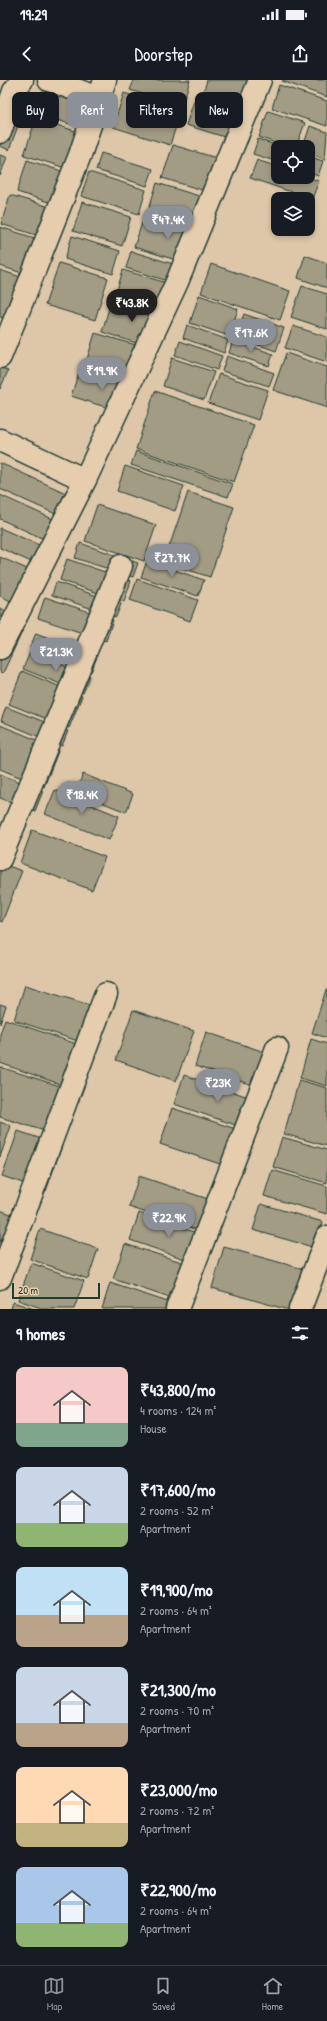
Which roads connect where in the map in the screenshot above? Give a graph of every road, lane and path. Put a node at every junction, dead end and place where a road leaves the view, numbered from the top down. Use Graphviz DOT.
graph roads {
  1 [pos="22,80"];
  2 [pos="49,80"];
  3 [pos="260,80"];
  4 [pos="102,89"];
  5 [pos="0,132"];
  6 [pos="0,357"];
  7 [pos="0,440"];
  8 [pos="85,480"];
  9 [pos="121,566"];
  10 [pos="0,648"];
  11 [pos="0,859"];
  12 [pos="106,994"];
  13 [pos="277,1048"];
  14 [pos="327,1237"];
  15 [pos="0,1278"];
  16 [pos="177,1309"];
  17 [pos="300,1309"];
  1 -- 5 [label="street"];
  2 -- 4 [label="street"];
  3 -- 8 [label="street"];
  4 -- 6 [label="street"];
  7 -- 8 [label="street"];
  8 -- 10 [label="street"];
  9 -- 11 [label="street"];
  12 -- 15 [label="street"];
  13 -- 16 [label="street"];
  14 -- 17 [label="street"];
}
